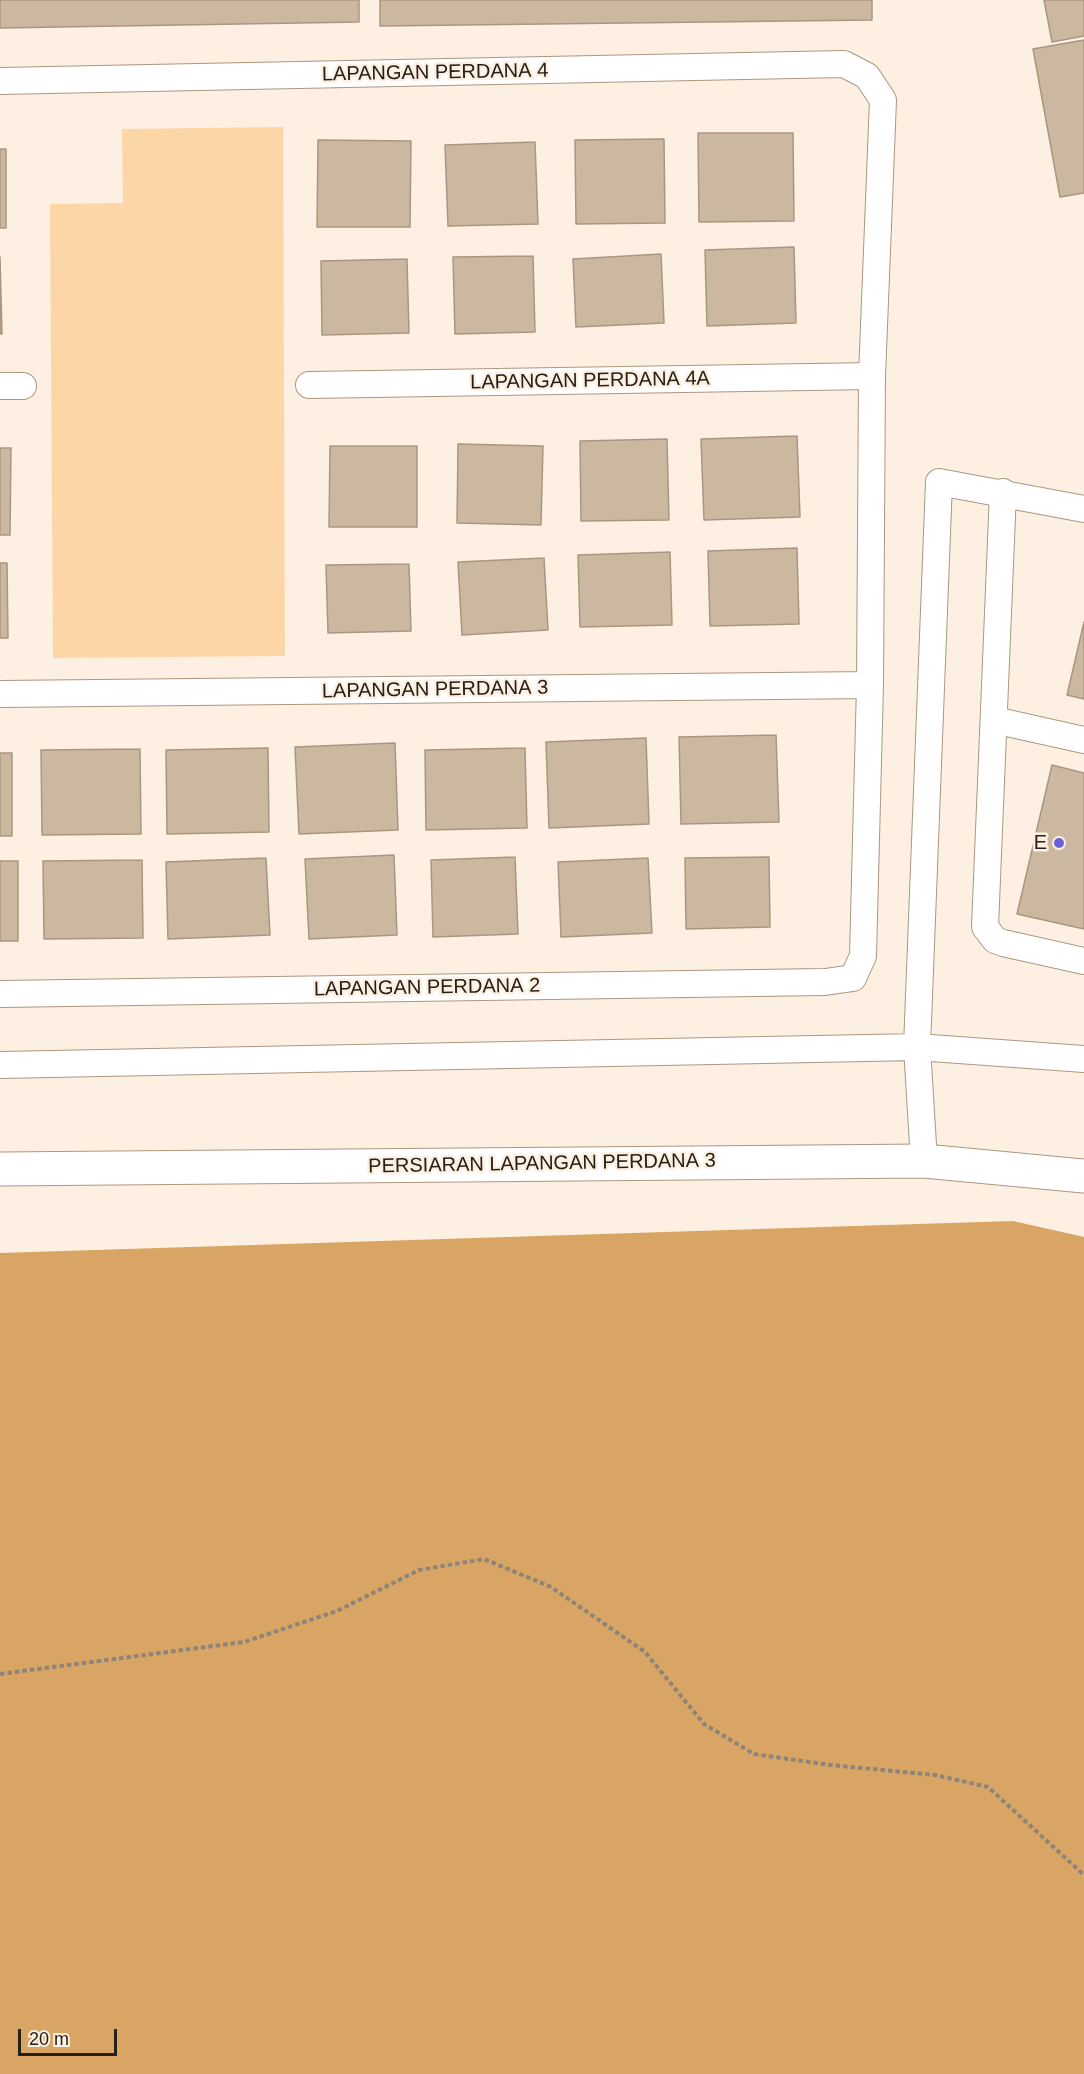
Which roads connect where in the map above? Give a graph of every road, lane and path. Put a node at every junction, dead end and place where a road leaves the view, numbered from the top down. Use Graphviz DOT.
graph roads {
  1 [pos="0,81"];
  2 [pos="872,376"];
  3 [pos="309,385"];
  4 [pos="1003,492"];
  5 [pos="1084,509"];
  6 [pos="870,685"];
  7 [pos="0,694"];
  8 [pos="994,720"];
  9 [pos="1084,740"];
  10 [pos="1084,961"];
  11 [pos="0,994"];
  12 [pos="917,1047"];
  13 [pos="1084,1059"];
  14 [pos="0,1065"];
  15 [pos="924,1161"];
  16 [pos="0,1169"];
  17 [pos="1084,1176"];
  18 [pos="0,1674"];
  19 [pos="1084,1875"];
  1 -- 2 [label="street, LAPANGAN PERDANA 4"];
  2 -- 3 [label="street, LAPANGAN PERDANA 4A"];
  2 -- 6 [label="street"];
  4 -- 5 [label="street"];
  4 -- 8 [label="street"];
  4 -- 12 [label="street"];
  6 -- 7 [label="street, LAPANGAN PERDANA 3"];
  6 -- 11 [label="street, LAPANGAN PERDANA 2"];
  8 -- 9 [label="street"];
  8 -- 10 [label="street"];
  12 -- 13 [label="street"];
  12 -- 14 [label="street"];
  12 -- 15 [label="street"];
  15 -- 16 [label="street, PERSIARAN LAPANGAN PERDANA 3"];
  15 -- 17 [label="street, PERSIARAN LAPANGAN PERDANA 3"];
  18 -- 19 [label="path"];
}
